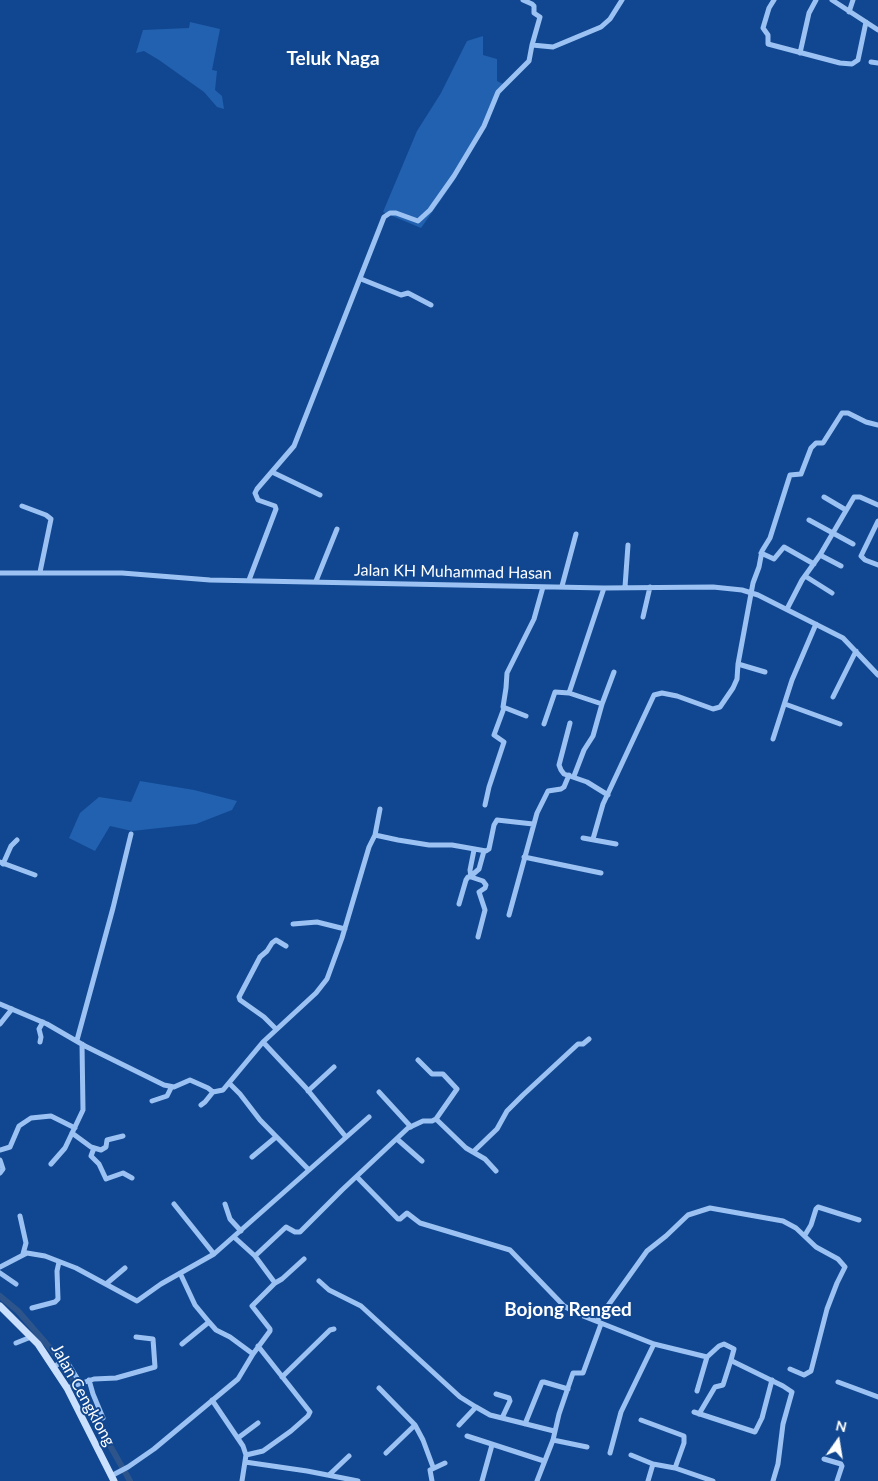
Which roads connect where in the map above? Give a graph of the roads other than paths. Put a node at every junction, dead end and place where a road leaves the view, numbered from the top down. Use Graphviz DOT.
graph roads {
  1 [pos="522,0"];
  2 [pos="622,0"];
  3 [pos="774,0"];
  4 [pos="816,0"];
  5 [pos="832,0"];
  6 [pos="853,0"];
  7 [pos="849,12"];
  8 [pos="866,22"];
  9 [pos="878,30"];
  10 [pos="532,44"];
  11 [pos="800,53"];
  12 [pos="871,62"];
  13 [pos="878,64"];
  14 [pos="361,278"];
  15 [pos="431,305"];
  16 [pos="878,425"];
  17 [pos="272,472"];
  18 [pos="320,495"];
  19 [pos="824,498"];
  20 [pos="878,505"];
  21 [pos="22,506"];
  22 [pos="846,510"];
  23 [pos="810,520"];
  24 [pos="878,521"];
  25 [pos="877,527"];
  26 [pos="337,528"];
  27 [pos="576,534"];
  28 [pos="832,534"];
  29 [pos="853,544"];
  30 [pos="628,545"];
  31 [pos="761,553"];
  32 [pos="820,555"];
  33 [pos="814,564"];
  34 [pos="878,565"];
  35 [pos="841,566"];
  36 [pos="40,572"];
  37 [pos="0,573"];
  38 [pos="805,576"];
  39 [pos="248,580"];
  40 [pos="316,581"];
  41 [pos="562,586"];
  42 [pos="543,587"];
  43 [pos="625,587"];
  44 [pos="650,587"];
  45 [pos="604,588"];
  46 [pos="752,592"];
  47 [pos="832,594"];
  48 [pos="787,609"];
  49 [pos="643,617"];
  50 [pos="816,624"];
  51 [pos="856,651"];
  52 [pos="738,664"];
  53 [pos="614,672"];
  54 [pos="764,672"];
  55 [pos="878,675"];
  56 [pos="569,693"];
  57 [pos="833,697"];
  58 [pos="602,704"];
  59 [pos="785,704"];
  60 [pos="504,708"];
  61 [pos="526,716"];
  62 [pos="570,723"];
  63 [pos="544,724"];
  64 [pos="840,724"];
  65 [pos="772,739"];
  66 [pos="571,776"];
  67 [pos="608,794"];
  68 [pos="484,804"];
  69 [pos="380,809"];
  70 [pos="533,824"];
  71 [pos="131,834"];
  72 [pos="376,835"];
  73 [pos="582,838"];
  74 [pos="17,840"];
  75 [pos="593,840"];
  76 [pos="616,844"];
  77 [pos="474,850"];
  78 [pos="484,850"];
  79 [pos="524,857"];
  80 [pos="2,863"];
  81 [pos="601,873"];
  82 [pos="35,875"];
  83 [pos="471,876"];
  84 [pos="459,904"];
  85 [pos="509,915"];
  86 [pos="293,924"];
  87 [pos="345,929"];
  88 [pos="478,938"];
  89 [pos="286,946"];
  90 [pos="0,1004"];
  91 [pos="12,1009"];
  92 [pos="43,1022"];
  93 [pos="0,1024"];
  94 [pos="276,1029"];
  95 [pos="589,1039"];
  96 [pos="77,1040"];
  97 [pos="40,1042"];
  98 [pos="263,1042"];
  99 [pos="82,1044"];
  100 [pos="418,1060"];
  101 [pos="334,1066"];
  102 [pos="230,1084"];
  103 [pos="171,1088"];
  104 [pos="308,1091"];
  105 [pos="213,1092"];
  106 [pos="379,1092"];
  107 [pos="152,1101"];
  108 [pos="201,1105"];
  109 [pos="369,1117"];
  110 [pos="436,1119"];
  111 [pos="411,1127"];
  112 [pos="75,1128"];
  113 [pos="72,1133"];
  114 [pos="123,1136"];
  115 [pos="276,1137"];
  116 [pos="346,1137"];
  117 [pos="397,1139"];
  118 [pos="94,1148"];
  119 [pos="0,1150"];
  120 [pos="473,1152"];
  121 [pos="252,1157"];
  122 [pos="0,1160"];
  123 [pos="422,1161"];
  124 [pos="51,1164"];
  125 [pos="309,1170"];
  126 [pos="496,1171"];
  127 [pos="0,1173"];
  128 [pos="357,1177"];
  129 [pos="132,1178"];
  130 [pos="174,1204"];
  131 [pos="226,1204"];
  132 [pos="20,1216"];
  133 [pos="859,1220"];
  134 [pos="241,1231"];
  135 [pos="805,1235"];
  136 [pos="234,1237"];
  137 [pos="214,1254"];
  138 [pos="22,1255"];
  139 [pos="255,1256"];
  140 [pos="304,1259"];
  141 [pos="59,1262"];
  142 [pos="0,1267"];
  143 [pos="125,1268"];
  144 [pos="0,1273"];
  145 [pos="180,1273"];
  146 [pos="319,1281"];
  147 [pos="275,1283"];
  148 [pos="16,1284"];
  149 [pos="106,1284"];
  150 [pos="0,1306"];
  151 [pos="32,1308"];
  152 [pos="208,1322"];
  153 [pos="599,1323"];
  154 [pos="334,1328"];
  155 [pos="31,1337"];
  156 [pos="136,1337"];
  157 [pos="16,1343"];
  158 [pos="182,1344"];
  159 [pos="654,1344"];
  160 [pos="258,1346"];
  161 [pos="252,1354"];
  162 [pos="707,1357"];
  163 [pos="731,1360"];
  164 [pos="55,1366"];
  165 [pos="790,1370"];
  166 [pos="282,1377"];
  167 [pos="89,1380"];
  168 [pos="772,1380"];
  169 [pos="838,1382"];
  170 [pos="80,1383"];
  171 [pos="69,1388"];
  172 [pos="379,1388"];
  173 [pos="568,1389"];
  174 [pos="697,1391"];
  175 [pos="496,1394"];
  176 [pos="878,1396"];
  177 [pos="212,1400"];
  178 [pos="476,1407"];
  179 [pos="103,1418"];
  180 [pos="502,1418"];
  181 [pos="641,1420"];
  182 [pos="258,1423"];
  183 [pos="525,1424"];
  184 [pos="415,1425"];
  185 [pos="459,1425"];
  186 [pos="554,1431"];
  187 [pos="467,1436"];
  188 [pos="238,1438"];
  189 [pos="553,1440"];
  190 [pos="492,1445"];
  191 [pos="587,1447"];
  192 [pos="386,1453"];
  193 [pos="610,1453"];
  194 [pos="246,1455"];
  195 [pos="631,1455"];
  196 [pos="349,1456"];
  197 [pos="824,1459"];
  198 [pos="544,1461"];
  199 [pos="245,1462"];
  200 [pos="444,1463"];
  201 [pos="653,1464"];
  202 [pos="433,1467"];
  203 [pos="675,1468"];
  204 [pos="329,1475"];
  205 [pos="113,1477"];
  206 [pos="700,1479"];
  207 [pos="242,1481"];
  208 [pos="358,1481"];
  209 [pos="432,1481"];
  210 [pos="482,1481"];
  211 [pos="537,1481"];
  212 [pos="648,1481"];
  213 [pos="714,1481"];
  214 [pos="773,1481"];
  215 [pos="837,1481"];
  1 -- 10 [label="street"];
  2 -- 10 [label="street"];
  3 -- 11 [label="street"];
  4 -- 11 [label="street"];
  5 -- 7 [label="street"];
  6 -- 7 [label="street"];
  7 -- 8 [label="street"];
  8 -- 9 [label="street"];
  8 -- 11 [label="street"];
  10 -- 14 [label="street"];
  12 -- 13 [label="street"];
  14 -- 15 [label="street"];
  14 -- 17 [label="street"];
  16 -- 31 [label="street"];
  17 -- 18 [label="street"];
  17 -- 39 [label="street"];
  19 -- 22 [label="street"];
  20 -- 22 [label="street"];
  21 -- 36 [label="street"];
  22 -- 28 [label="street"];
  23 -- 28 [label="street"];
  24 -- 25 [label="street"];
  25 -- 34 [label="street"];
  26 -- 40 [label="street"];
  27 -- 41 [label="street"];
  28 -- 29 [label="street"];
  28 -- 32 [label="street"];
  30 -- 43 [label="street"];
  31 -- 33 [label="street"];
  31 -- 46 [label="street"];
  32 -- 33 [label="street"];
  32 -- 35 [label="street"];
  33 -- 38 [label="street"];
  36 -- 37 [label="street, Jalan KH Muhammad Hasan"];
  36 -- 39 [label="street, Jalan KH Muhammad Hasan"];
  38 -- 47 [label="street"];
  38 -- 48 [label="street"];
  39 -- 40 [label="street, Jalan KH Muhammad Hasan"];
  40 -- 42 [label="street, Jalan KH Muhammad Hasan"];
  41 -- 42 [label="street, Jalan KH Muhammad Hasan"];
  41 -- 45 [label="street, Jalan KH Muhammad Hasan"];
  42 -- 60 [label="street"];
  43 -- 44 [label="street, Jalan KH Muhammad Hasan"];
  43 -- 45 [label="street, Jalan KH Muhammad Hasan"];
  44 -- 46 [label="street, Jalan KH Muhammad Hasan"];
  44 -- 49 [label="street"];
  45 -- 56 [label="street"];
  46 -- 48 [label="street, Jalan KH Muhammad Hasan"];
  46 -- 52 [label="street"];
  48 -- 50 [label="street, Jalan KH Muhammad Hasan"];
  50 -- 51 [label="street, Jalan KH Muhammad Hasan"];
  50 -- 59 [label="street"];
  51 -- 55 [label="street, Jalan KH Muhammad Hasan"];
  51 -- 57 [label="street"];
  52 -- 54 [label="street"];
  52 -- 67 [label="street"];
  53 -- 58 [label="street"];
  56 -- 58 [label="street"];
  56 -- 63 [label="street"];
  58 -- 66 [label="street"];
  59 -- 64 [label="street"];
  59 -- 65 [label="street"];
  60 -- 61 [label="street"];
  60 -- 68 [label="street"];
  62 -- 66 [label="street"];
  66 -- 67 [label="street"];
  66 -- 70 [label="street"];
  67 -- 75 [label="street"];
  69 -- 72 [label="street"];
  70 -- 78 [label="street"];
  70 -- 79 [label="street"];
  71 -- 96 [label="street"];
  72 -- 77 [label="street"];
  72 -- 87 [label="street"];
  73 -- 75 [label="street"];
  74 -- 80 [label="street"];
  75 -- 76 [label="street"];
  77 -- 78 [label="street"];
  77 -- 83 [label="street"];
  78 -- 83 [label="street"];
  79 -- 81 [label="street"];
  79 -- 85 [label="street"];
  80 -- 82 [label="street"];
  83 -- 84 [label="street"];
  83 -- 88 [label="street"];
  86 -- 87 [label="street"];
  87 -- 94 [label="street"];
  89 -- 94 [label="street"];
  90 -- 91 [label="street"];
  91 -- 92 [label="street"];
  91 -- 93 [label="street"];
  92 -- 96 [label="street"];
  92 -- 97 [label="street"];
  94 -- 98 [label="street"];
  95 -- 120 [label="street"];
  96 -- 99 [label="street"];
  98 -- 102 [label="street"];
  98 -- 104 [label="street"];
  99 -- 103 [label="street"];
  99 -- 112 [label="street"];
  100 -- 110 [label="street"];
  101 -- 104 [label="street"];
  102 -- 105 [label="street"];
  102 -- 115 [label="street"];
  103 -- 105 [label="street"];
  103 -- 107 [label="street"];
  104 -- 116 [label="street"];
  105 -- 108 [label="street"];
  106 -- 111 [label="street"];
  109 -- 116 [label="street"];
  110 -- 111 [label="street"];
  110 -- 120 [label="street"];
  111 -- 117 [label="street"];
  112 -- 113 [label="street"];
  112 -- 119 [label="street"];
  113 -- 118 [label="street"];
  113 -- 124 [label="street"];
  114 -- 118 [label="street"];
  115 -- 121 [label="street"];
  115 -- 125 [label="street"];
  116 -- 125 [label="street"];
  117 -- 123 [label="street"];
  117 -- 128 [label="street"];
  118 -- 129 [label="street"];
  120 -- 126 [label="street"];
  122 -- 127 [label="street"];
  125 -- 134 [label="street"];
  128 -- 139 [label="street"];
  128 -- 153 [label="street"];
  130 -- 137 [label="street"];
  131 -- 134 [label="street"];
  132 -- 138 [label="street"];
  133 -- 135 [label="street"];
  134 -- 136 [label="street"];
  135 -- 153 [label="street"];
  135 -- 165 [label="street"];
  136 -- 137 [label="street"];
  136 -- 139 [label="street"];
  137 -- 145 [label="street"];
  138 -- 141 [label="street"];
  138 -- 142 [label="street"];
  139 -- 147 [label="street"];
  140 -- 147 [label="street"];
  141 -- 149 [label="street"];
  141 -- 151 [label="street"];
  143 -- 149 [label="street"];
  144 -- 148 [label="street"];
  145 -- 149 [label="street"];
  145 -- 152 [label="street"];
  146 -- 178 [label="street"];
  147 -- 160 [label="street"];
  150 -- 155 [label="main road, Jalan Cengklong"];
  152 -- 158 [label="street"];
  152 -- 161 [label="street"];
  153 -- 159 [label="street"];
  153 -- 173 [label="street"];
  154 -- 166 [label="street"];
  155 -- 157 [label="street"];
  155 -- 164 [label="main road, Jalan Cengklong"];
  156 -- 167 [label="street"];
  159 -- 162 [label="street"];
  159 -- 193 [label="street"];
  160 -- 161 [label="street"];
  160 -- 166 [label="street"];
  161 -- 177 [label="street"];
  162 -- 163 [label="street"];
  162 -- 174 [label="street"];
  163 -- 168 [label="street"];
  163 -- 168 [label="street"];
  164 -- 170 [label="street"];
  164 -- 171 [label="main road, Jalan Cengklong"];
  166 -- 194 [label="street"];
  167 -- 170 [label="street"];
  167 -- 179 [label="street"];
  168 -- 214 [label="street"];
  169 -- 176 [label="street"];
  170 -- 171 [label="street"];
  171 -- 205 [label="main road, Jalan Cengklong"];
  172 -- 184 [label="street"];
  173 -- 183 [label="street"];
  173 -- 186 [label="street"];
  175 -- 180 [label="street"];
  177 -- 188 [label="street"];
  177 -- 205 [label="street"];
  178 -- 180 [label="street"];
  178 -- 185 [label="street"];
  180 -- 183 [label="street"];
  181 -- 203 [label="street"];
  182 -- 188 [label="street"];
  183 -- 186 [label="street"];
  184 -- 192 [label="street"];
  184 -- 202 [label="street"];
  186 -- 189 [label="street"];
  187 -- 190 [label="street"];
  188 -- 194 [label="street"];
  189 -- 191 [label="street"];
  189 -- 198 [label="street"];
  190 -- 198 [label="street"];
  190 -- 210 [label="street"];
  194 -- 199 [label="street"];
  195 -- 201 [label="street"];
  196 -- 204 [label="street"];
  197 -- 215 [label="street"];
  198 -- 211 [label="street"];
  199 -- 204 [label="street"];
  199 -- 207 [label="street"];
  200 -- 202 [label="street"];
  201 -- 203 [label="street"];
  201 -- 212 [label="street"];
  202 -- 209 [label="street"];
  203 -- 206 [label="street"];
  204 -- 208 [label="street"];
  206 -- 213 [label="street"];
}
